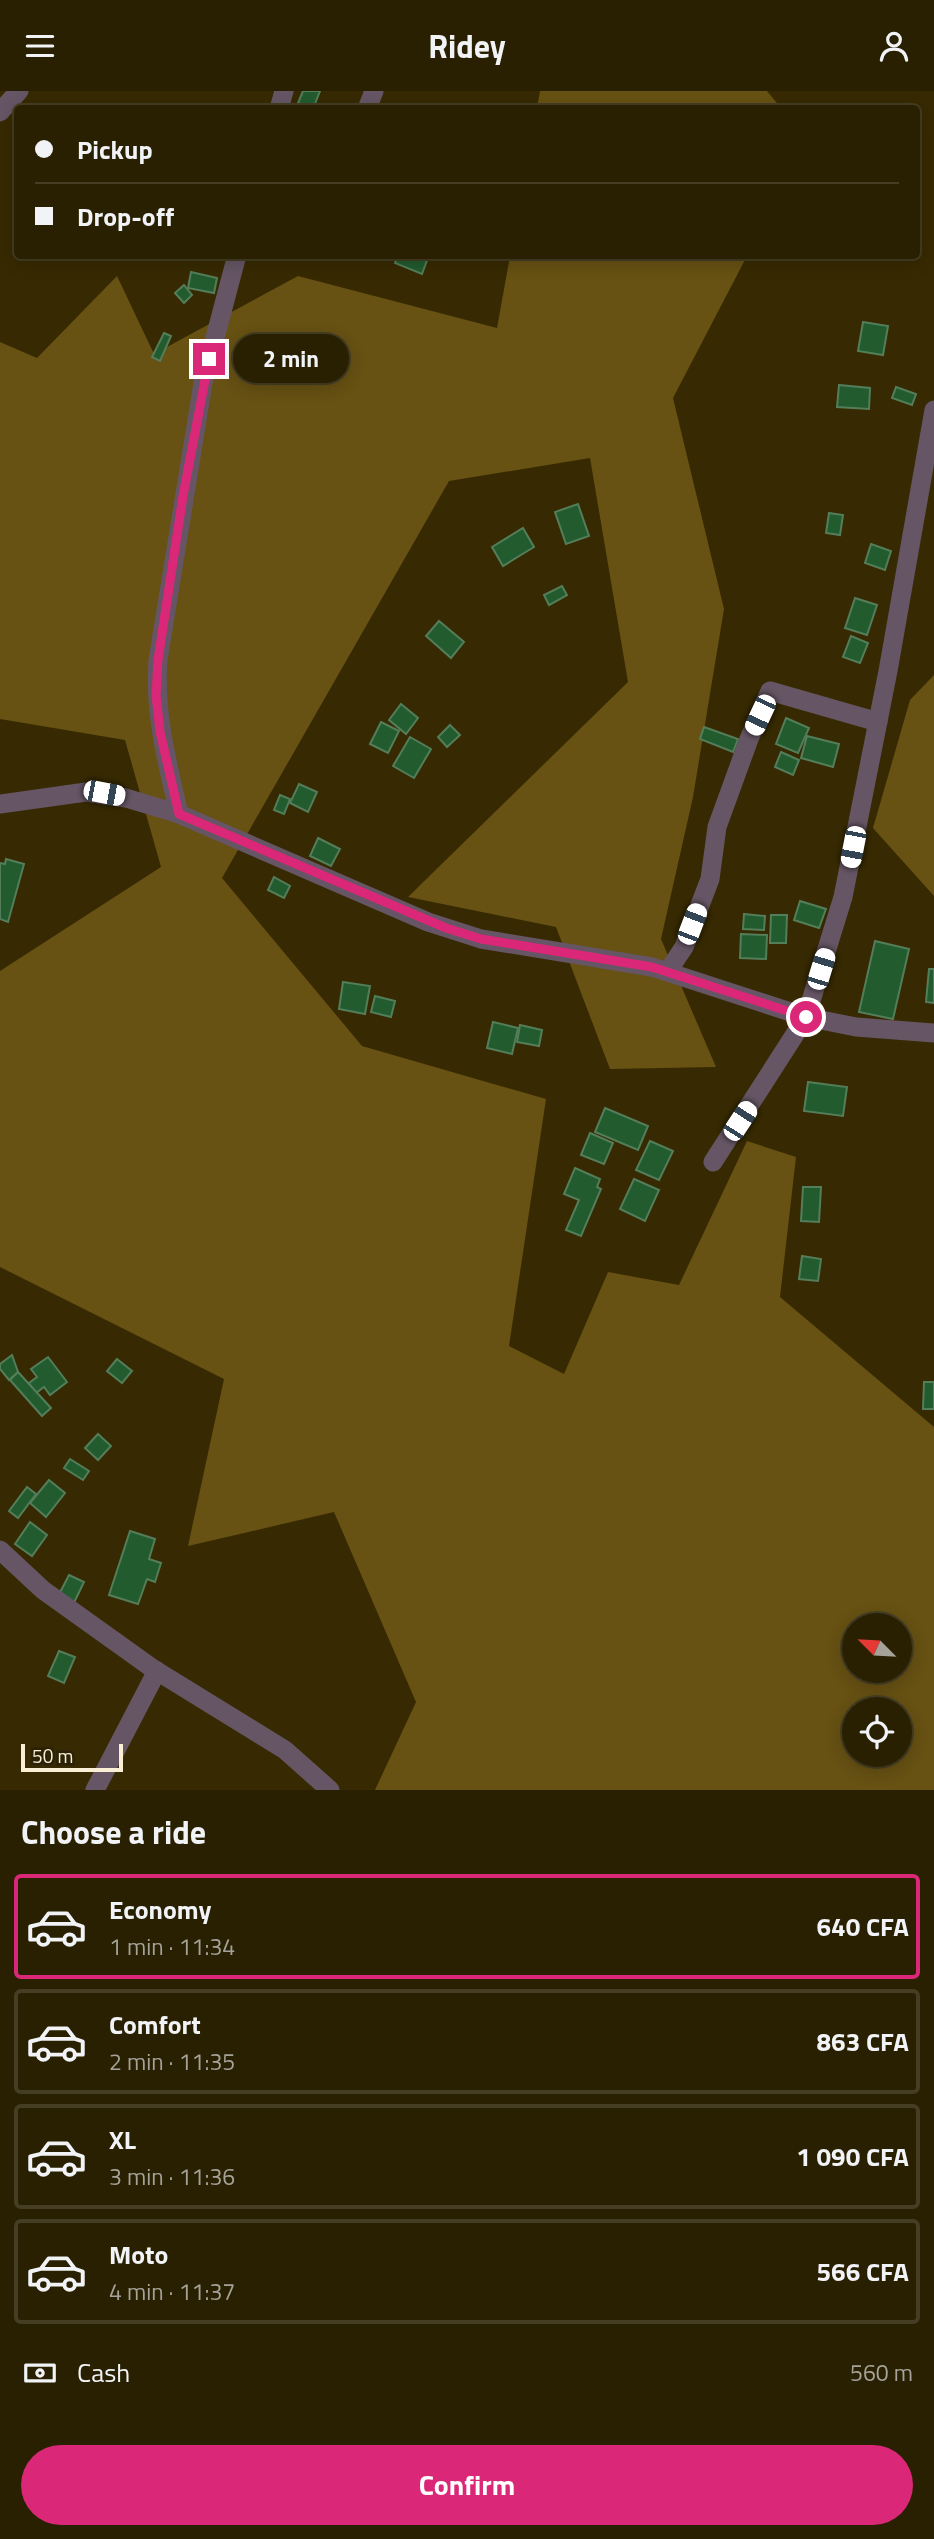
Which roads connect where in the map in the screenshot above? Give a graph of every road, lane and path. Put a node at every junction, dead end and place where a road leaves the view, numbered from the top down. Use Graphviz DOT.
graph roads {
  1 [pos="19,91"];
  2 [pos="0,112"];
  3 [pos="236,259"];
  4 [pos="934,410"];
  5 [pos="929,474"];
  6 [pos="878,722"];
  7 [pos="0,804"];
  8 [pos="179,814"];
  9 [pos="668,971"];
  10 [pos="806,1017"];
  11 [pos="934,1033"];
  12 [pos="713,1162"];
  13 [pos="0,1550"];
  14 [pos="157,1671"];
  15 [pos="95,1790"];
  16 [pos="330,1790"];
  1 -- 2 [label="street"];
  3 -- 8 [label="street"];
  4 -- 5 [label="street"];
  5 -- 6 [label="street"];
  6 -- 9 [label="street"];
  6 -- 10 [label="street"];
  7 -- 8 [label="street"];
  8 -- 9 [label="street"];
  9 -- 10 [label="street"];
  10 -- 11 [label="street"];
  10 -- 12 [label="street"];
  13 -- 14 [label="street"];
  14 -- 15 [label="street"];
  14 -- 16 [label="street"];
}
